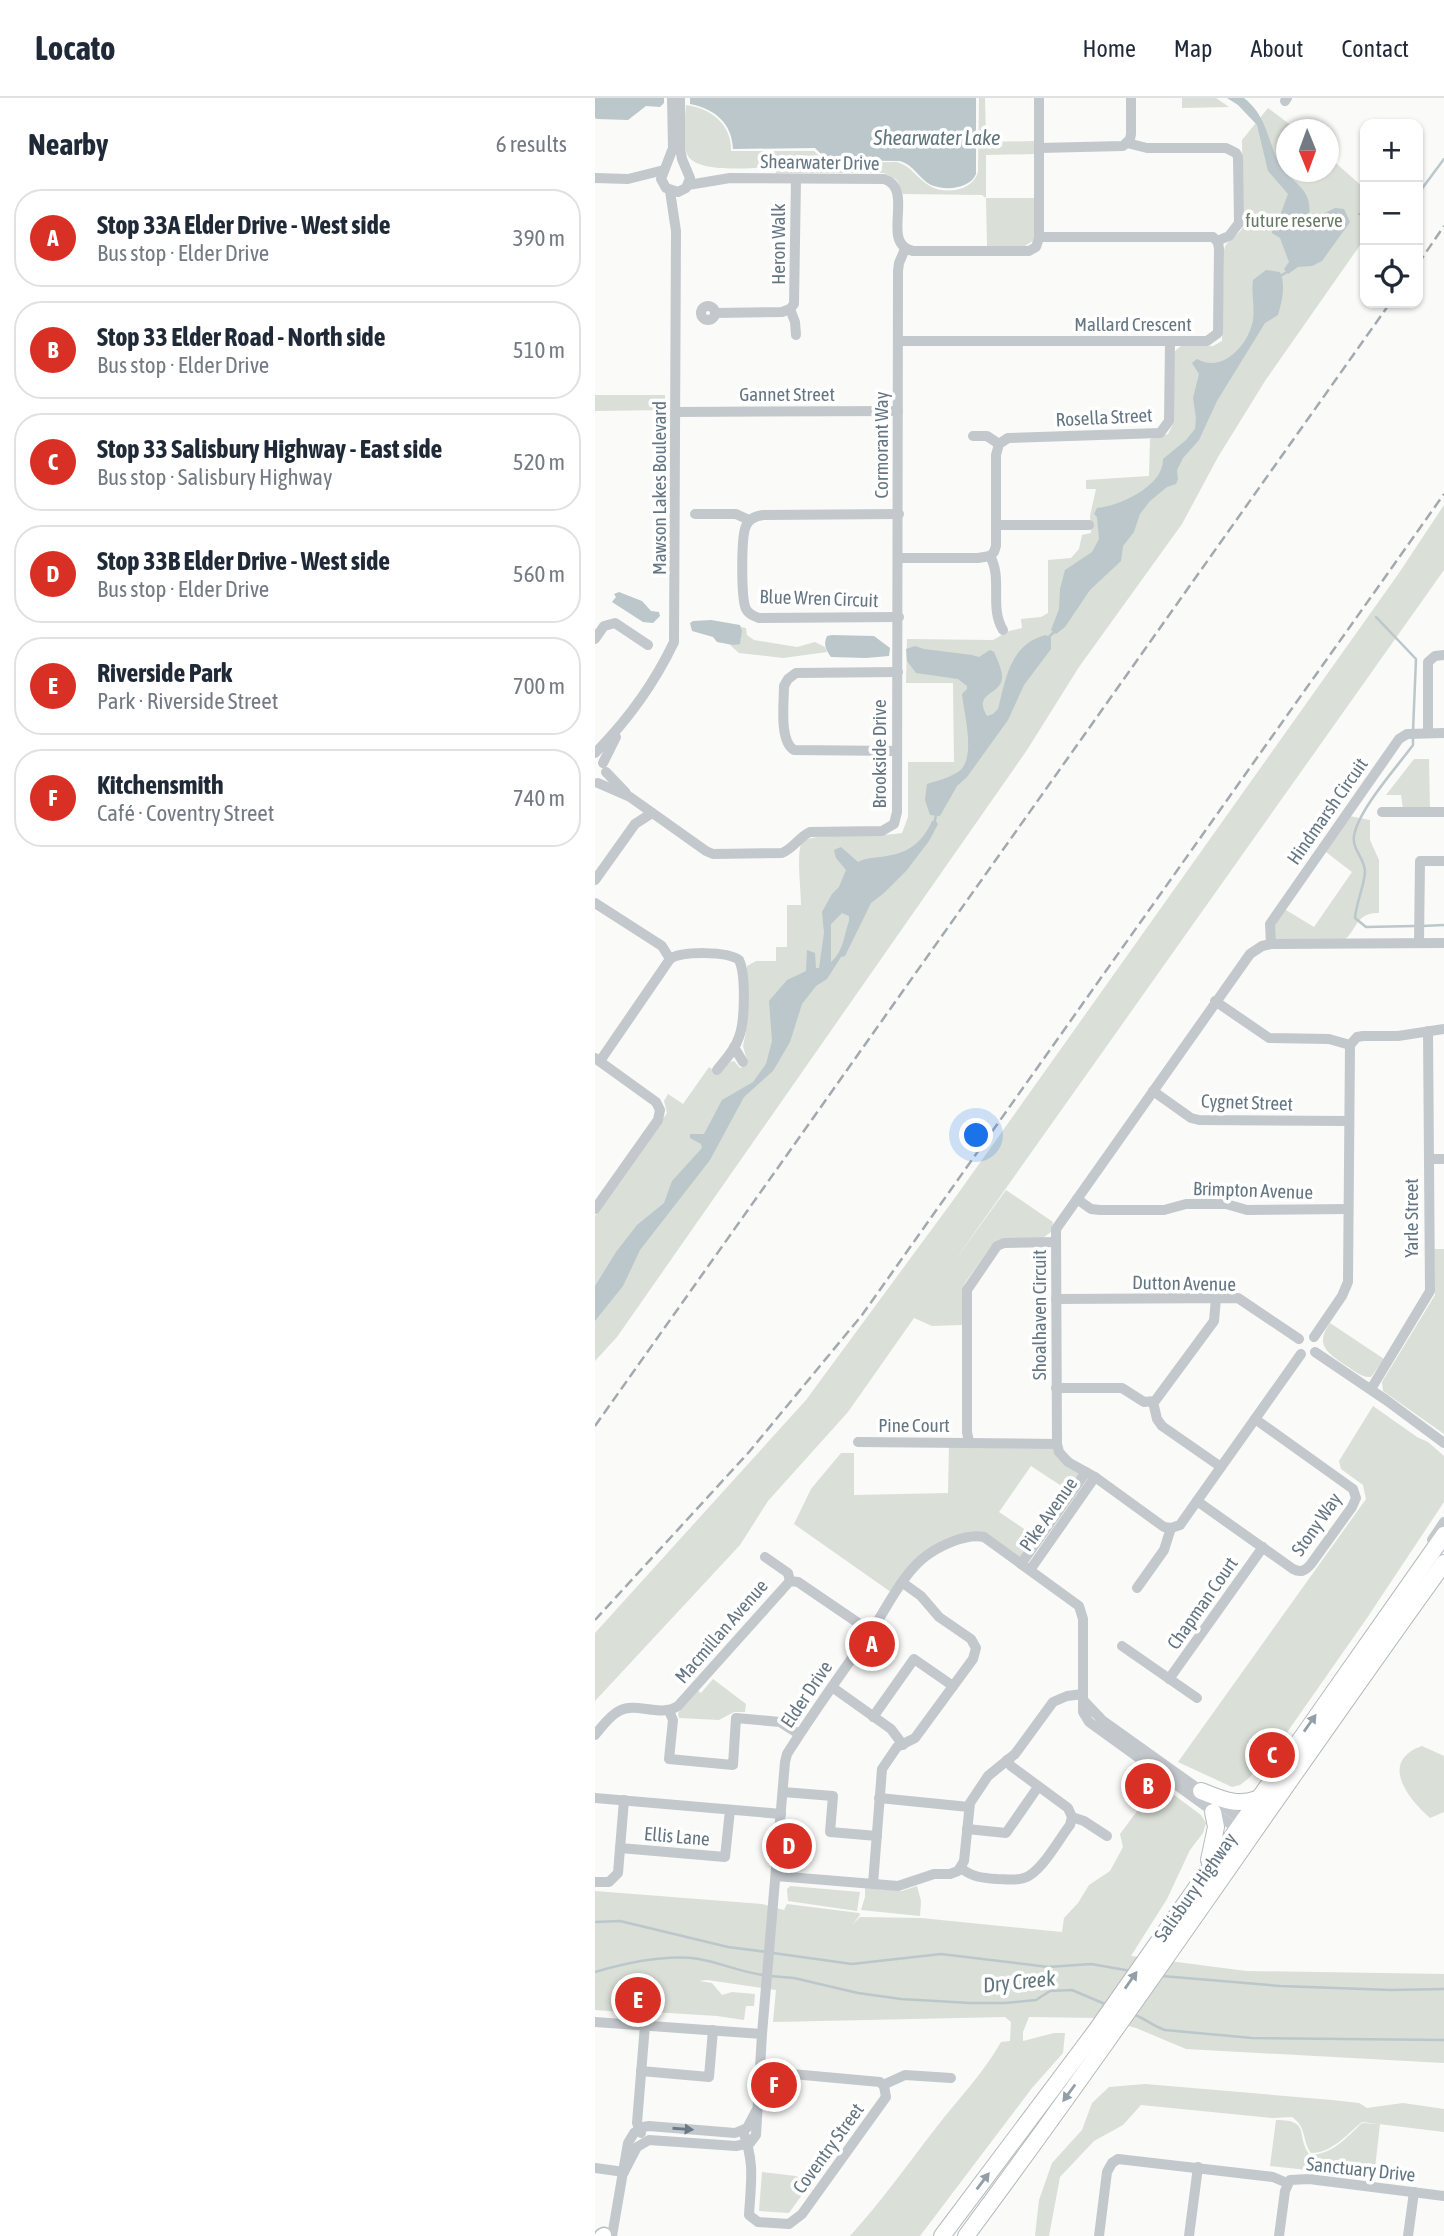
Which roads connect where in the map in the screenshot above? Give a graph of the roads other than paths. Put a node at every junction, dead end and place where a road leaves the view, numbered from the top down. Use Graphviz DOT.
graph roads {
  1 [pos="672,98"];
  2 [pos="680,98"];
  3 [pos="1039,98"];
  4 [pos="1131,98"];
  5 [pos="1126,143"];
  6 [pos="1039,148"];
  7 [pos="665,169"];
  8 [pos="687,170"];
  9 [pos="595,178"];
  10 [pos="628,178"];
  11 [pos="730,178"];
  12 [pos="796,178"];
  13 [pos="685,188"];
  14 [pos="667,189"];
  15 [pos="676,231"];
  16 [pos="1039,237"];
  17 [pos="1217,241"];
  18 [pos="905,249"];
  19 [pos="790,309"];
  20 [pos="715,313"];
  21 [pos="796,335"];
  22 [pos="899,341"];
  23 [pos="1170,341"];
  24 [pos="898,411"];
  25 [pos="676,412"];
  26 [pos="973,436"];
  27 [pos="999,444"];
  28 [pos="695,514"];
  29 [pos="898,514"];
  30 [pos="749,520"];
  31 [pos="997,525"];
  32 [pos="1089,525"];
  33 [pos="990,556"];
  34 [pos="899,558"];
  35 [pos="899,617"];
  36 [pos="1003,630"];
  37 [pos="595,639"];
  38 [pos="899,642"];
  39 [pos="648,645"];
  40 [pos="1444,655"];
  41 [pos="898,668"];
  42 [pos="1444,733"];
  43 [pos="1418,734"];
  44 [pos="897,751"];
  45 [pos="600,761"];
  46 [pos="597,783"];
  47 [pos="630,797"];
  48 [pos="640,804"];
  49 [pos="1444,811"];
  50 [pos="1382,812"];
  51 [pos="652,813"];
  52 [pos="635,824"];
  53 [pos="1444,861"];
  54 [pos="595,880"];
  55 [pos="595,903"];
  56 [pos="1419,932"];
  57 [pos="1444,943"];
  58 [pos="1271,944"];
  59 [pos="670,959"];
  60 [pos="1215,1001"];
  61 [pos="1444,1029"];
  62 [pos="1428,1031"];
  63 [pos="1350,1045"];
  64 [pos="734,1047"];
  65 [pos="597,1060"];
  66 [pos="743,1062"];
  67 [pos="717,1070"];
  68 [pos="1153,1091"];
  69 [pos="1348,1121"];
  70 [pos="1429,1159"];
  71 [pos="1444,1159"];
  72 [pos="1077,1199"];
  73 [pos="595,1209"];
  74 [pos="1348,1209"];
  75 [pos="1056,1242"];
  76 [pos="1216,1298"];
  77 [pos="1056,1299"];
  78 [pos="1314,1337"];
  79 [pos="1299,1339"];
  80 [pos="1315,1352"];
  81 [pos="1301,1354"];
  82 [pos="1056,1388"];
  83 [pos="1371,1389"];
  84 [pos="1153,1402"];
  85 [pos="1255,1419"];
  86 [pos="969,1441"];
  87 [pos="858,1442"];
  88 [pos="1443,1442"];
  89 [pos="1056,1444"];
  90 [pos="1221,1467"];
  91 [pos="1091,1475"];
  92 [pos="1197,1501"];
  93 [pos="1444,1522"];
  94 [pos="1171,1528"];
  95 [pos="1444,1535"];
  96 [pos="1263,1547"];
  97 [pos="765,1557"];
  98 [pos="1444,1563"];
  99 [pos="1026,1567"];
  100 [pos="790,1581"];
  101 [pos="903,1583"];
  102 [pos="1416,1587"];
  103 [pos="1137,1588"];
  104 [pos="870,1631"];
  105 [pos="1122,1646"];
  106 [pos="1169,1679"];
  107 [pos="954,1686"];
  108 [pos="832,1687"];
  109 [pos="1084,1697"];
  110 [pos="1197,1698"];
  111 [pos="669,1711"];
  112 [pos="873,1717"];
  113 [pos="799,1734"];
  114 [pos="595,1735"];
  115 [pos="903,1745"];
  116 [pos="1007,1760"];
  117 [pos="1038,1787"];
  118 [pos="1201,1791"];
  119 [pos="783,1792"];
  120 [pos="595,1798"];
  121 [pos="879,1798"];
  122 [pos="1257,1799"];
  123 [pos="624,1800"];
  124 [pos="969,1807"];
  125 [pos="730,1810"];
  126 [pos="1213,1812"];
  127 [pos="781,1814"];
  128 [pos="1072,1818"];
  129 [pos="1244,1826"];
  130 [pos="967,1829"];
  131 [pos="877,1836"];
  132 [pos="1107,1836"];
  133 [pos="620,1849"];
  134 [pos="961,1868"];
  135 [pos="1207,1870"];
  136 [pos="776,1876"];
  137 [pos="595,1882"];
  138 [pos="873,1884"];
  139 [pos="1173,1932"];
  140 [pos="595,2022"];
  141 [pos="645,2025"];
  142 [pos="713,2030"];
  143 [pos="762,2034"];
  144 [pos="1102,2035"];
  145 [pos="641,2071"];
  146 [pos="760,2071"];
  147 [pos="951,2078"];
  148 [pos="883,2085"];
  149 [pos="757,2108"];
  150 [pos="638,2129"];
  151 [pos="743,2131"];
  152 [pos="646,2142"];
  153 [pos="748,2144"];
  154 [pos="1198,2167"];
  155 [pos="595,2168"];
  156 [pos="624,2172"];
  157 [pos="1287,2183"];
  158 [pos="1414,2192"];
  159 [pos="1444,2196"];
  160 [pos="605,2236"];
  161 [pos="942,2236"];
  162 [pos="966,2236"];
  163 [pos="1099,2236"];
  164 [pos="1189,2236"];
  165 [pos="1279,2236"];
  166 [pos="1408,2236"];
  1 -- 7 [label="street"];
  2 -- 8 [label="street"];
  3 -- 6 [label="street"];
  4 -- 5 [label="street"];
  5 -- 6 [label="street"];
  5 -- 17 [label="street"];
  6 -- 16 [label="street"];
  7 -- 8 [label="street"];
  7 -- 10 [label="street"];
  7 -- 14 [label="street"];
  8 -- 11 [label="street, Shearwater Drive"];
  8 -- 13 [label="street"];
  9 -- 10 [label="street"];
  10 -- 14 [label="street"];
  11 -- 12 [label="street, Shearwater Drive"];
  11 -- 13 [label="street, Shearwater Drive"];
  12 -- 18 [label="street, Shearwater Drive"];
  12 -- 19 [label="street, Heron Walk"];
  13 -- 14 [label="street"];
  13 -- 15 [label="street, Mawson Lakes Boulevard"];
  14 -- 15 [label="street, Mawson Lakes Boulevard"];
  15 -- 25 [label="street, Mawson Lakes Boulevard"];
  16 -- 17 [label="street"];
  16 -- 18 [label="street"];
  17 -- 23 [label="street, Mallard Crescent"];
  18 -- 22 [label="street, Cormorant Way"];
  19 -- 20 [label="street, Heron Walk"];
  19 -- 21 [label="street, Heron Walk"];
  22 -- 23 [label="street, Mallard Crescent"];
  22 -- 24 [label="street, Cormorant Way"];
  23 -- 27 [label="street, Rosella Street"];
  24 -- 25 [label="street, Gannet Street"];
  24 -- 29 [label="street, Cormorant Way"];
  25 -- 45 [label="street, Mawson Lakes Boulevard"];
  26 -- 27 [label="street, Rosella Street"];
  27 -- 31 [label="street"];
  28 -- 30 [label="street"];
  29 -- 30 [label="street"];
  29 -- 34 [label="street, Cormorant Way"];
  30 -- 35 [label="street, Blue Wren Circuit"];
  31 -- 32 [label="street"];
  31 -- 33 [label="street"];
  33 -- 34 [label="street"];
  33 -- 36 [label="street"];
  34 -- 35 [label="street, Cormorant Way"];
  35 -- 38 [label="street, Cormorant Way"];
  37 -- 39 [label="street"];
  38 -- 41 [label="street, Brookside Drive"];
  40 -- 43 [label="street"];
  41 -- 44 [label="street, Brookside Drive"];
  41 -- 44 [label="street"];
  42 -- 43 [label="street"];
  43 -- 58 [label="street, Hindmarsh Circuit"];
  44 -- 51 [label="street, Brookside Drive"];
  45 -- 46 [label="street, Mawson Lakes Boulevard"];
  45 -- 47 [label="street, Brookside Drive"];
  46 -- 47 [label="street, Brookside Drive"];
  47 -- 48 [label="street, Brookside Drive"];
  48 -- 51 [label="street, Brookside Drive"];
  48 -- 52 [label="street"];
  49 -- 50 [label="street"];
  51 -- 52 [label="street"];
  52 -- 54 [label="street"];
  53 -- 56 [label="street"];
  55 -- 59 [label="street"];
  56 -- 57 [label="street"];
  56 -- 58 [label="street"];
  58 -- 60 [label="street, Shoalhaven Circuit"];
  59 -- 64 [label="street"];
  59 -- 65 [label="street"];
  60 -- 63 [label="street"];
  60 -- 68 [label="street, Shoalhaven Circuit"];
  61 -- 62 [label="street"];
  62 -- 63 [label="street"];
  62 -- 70 [label="street, Yarle Street"];
  63 -- 69 [label="street"];
  64 -- 66 [label="street"];
  64 -- 67 [label="street"];
  65 -- 73 [label="street"];
  68 -- 69 [label="street, Cygnet Street"];
  68 -- 72 [label="street, Shoalhaven Circuit"];
  69 -- 74 [label="street"];
  70 -- 71 [label="street"];
  70 -- 83 [label="street, Yarle Street"];
  72 -- 74 [label="street, Brimpton Avenue"];
  72 -- 75 [label="street, Shoalhaven Circuit"];
  74 -- 78 [label="street"];
  75 -- 77 [label="street, Shoalhaven Circuit"];
  75 -- 86 [label="street"];
  76 -- 77 [label="street, Dutton Avenue"];
  76 -- 79 [label="street, Dutton Avenue"];
  76 -- 84 [label="street"];
  77 -- 82 [label="street, Shoalhaven Circuit"];
  78 -- 79 [label="street"];
  78 -- 80 [label="street"];
  79 -- 81 [label="street"];
  80 -- 81 [label="street"];
  80 -- 83 [label="street"];
  81 -- 85 [label="street"];
  82 -- 84 [label="street"];
  82 -- 89 [label="street, Shoalhaven Circuit"];
  83 -- 88 [label="street"];
  84 -- 90 [label="street"];
  85 -- 90 [label="street"];
  85 -- 96 [label="street, Stony Way"];
  86 -- 87 [label="street, Pine Court"];
  86 -- 89 [label="street, Pine Court"];
  89 -- 91 [label="street"];
  90 -- 92 [label="street"];
  91 -- 94 [label="street"];
  91 -- 99 [label="street, Pike Avenue"];
  92 -- 94 [label="street"];
  92 -- 96 [label="street, Stony Way"];
  93 -- 102 [label="street"];
  94 -- 103 [label="street"];
  95 -- 102 [label="highway, Salisbury Highway"];
  96 -- 106 [label="street, Chapman Court"];
  97 -- 100 [label="street"];
  98 -- 102 [label="highway, Salisbury Highway"];
  99 -- 101 [label="street, Elder Drive"];
  99 -- 109 [label="street, Elder Drive"];
  100 -- 104 [label="street, Macmillan Avenue"];
  100 -- 111 [label="street, Macmillan Avenue"];
  101 -- 104 [label="street, Elder Drive"];
  101 -- 107 [label="street"];
  122 -- 102 [label="highway, Salisbury Highway, one-way"];
  102 -- 129 [label="highway, Salisbury Highway"];
  104 -- 108 [label="street, Elder Drive"];
  105 -- 106 [label="street, Chapman Court"];
  106 -- 110 [label="street, Chapman Court"];
  107 -- 112 [label="street"];
  107 -- 115 [label="street"];
  108 -- 112 [label="street"];
  108 -- 113 [label="street, Elder Drive"];
  109 -- 116 [label="street"];
  109 -- 118 [label="street"];
  109 -- 126 [label="street, Elder Drive"];
  111 -- 113 [label="street"];
  111 -- 114 [label="street"];
  112 -- 115 [label="street"];
  113 -- 119 [label="street, Elder Drive"];
  115 -- 121 [label="street"];
  116 -- 117 [label="street"];
  116 -- 124 [label="street"];
  117 -- 128 [label="street"];
  117 -- 130 [label="street"];
  118 -- 122 [label="highway"];
  118 -- 129 [label="street"];
  119 -- 127 [label="street, Elder Drive"];
  119 -- 131 [label="street"];
  120 -- 123 [label="street"];
  121 -- 124 [label="street"];
  121 -- 131 [label="street"];
  122 -- 129 [label="highway, Salisbury Highway"];
  123 -- 125 [label="street"];
  123 -- 133 [label="street"];
  124 -- 130 [label="street"];
  125 -- 127 [label="street"];
  125 -- 133 [label="street, Ellis Lane"];
  126 -- 129 [label="street, Elder Drive"];
  126 -- 135 [label="highway"];
  127 -- 136 [label="street, Elder Drive"];
  128 -- 132 [label="street"];
  128 -- 134 [label="street"];
  129 -- 135 [label="highway, Salisbury Highway"];
  129 -- 139 [label="highway, Salisbury Highway"];
  130 -- 134 [label="street"];
  131 -- 138 [label="street"];
  133 -- 137 [label="street"];
  134 -- 138 [label="street"];
  135 -- 139 [label="highway, Salisbury Highway"];
  136 -- 138 [label="street"];
  136 -- 143 [label="street, Elder Drive"];
  139 -- 144 [label="highway, Salisbury Highway"];
  140 -- 141 [label="street"];
  141 -- 142 [label="street"];
  141 -- 145 [label="street"];
  142 -- 143 [label="street"];
  142 -- 145 [label="street"];
  143 -- 146 [label="street, Elder Drive"];
  161 -- 144 [label="highway, Salisbury Highway, one-way"];
  144 -- 162 [label="highway, Salisbury Highway, one-way"];
  145 -- 150 [label="street"];
  146 -- 148 [label="street, Coventry Street"];
  146 -- 149 [label="street, Elder Drive"];
  147 -- 148 [label="street"];
  148 -- 153 [label="street, Coventry Street"];
  149 -- 151 [label="street, Elder Drive"];
  149 -- 153 [label="street, Elder Drive"];
  150 -- 151 [label="street, one-way"];
  150 -- 152 [label="street"];
  150 -- 156 [label="street"];
  151 -- 153 [label="street, Coventry Street"];
  152 -- 153 [label="street"];
  152 -- 156 [label="street"];
  154 -- 157 [label="street"];
  154 -- 163 [label="street"];
  154 -- 164 [label="street"];
  155 -- 156 [label="street"];
  156 -- 160 [label="street"];
  157 -- 158 [label="street, Sanctuary Drive"];
  157 -- 165 [label="street, Sanctuary Drive"];
  158 -- 159 [label="street, Sanctuary Drive"];
  158 -- 166 [label="street"];
}
